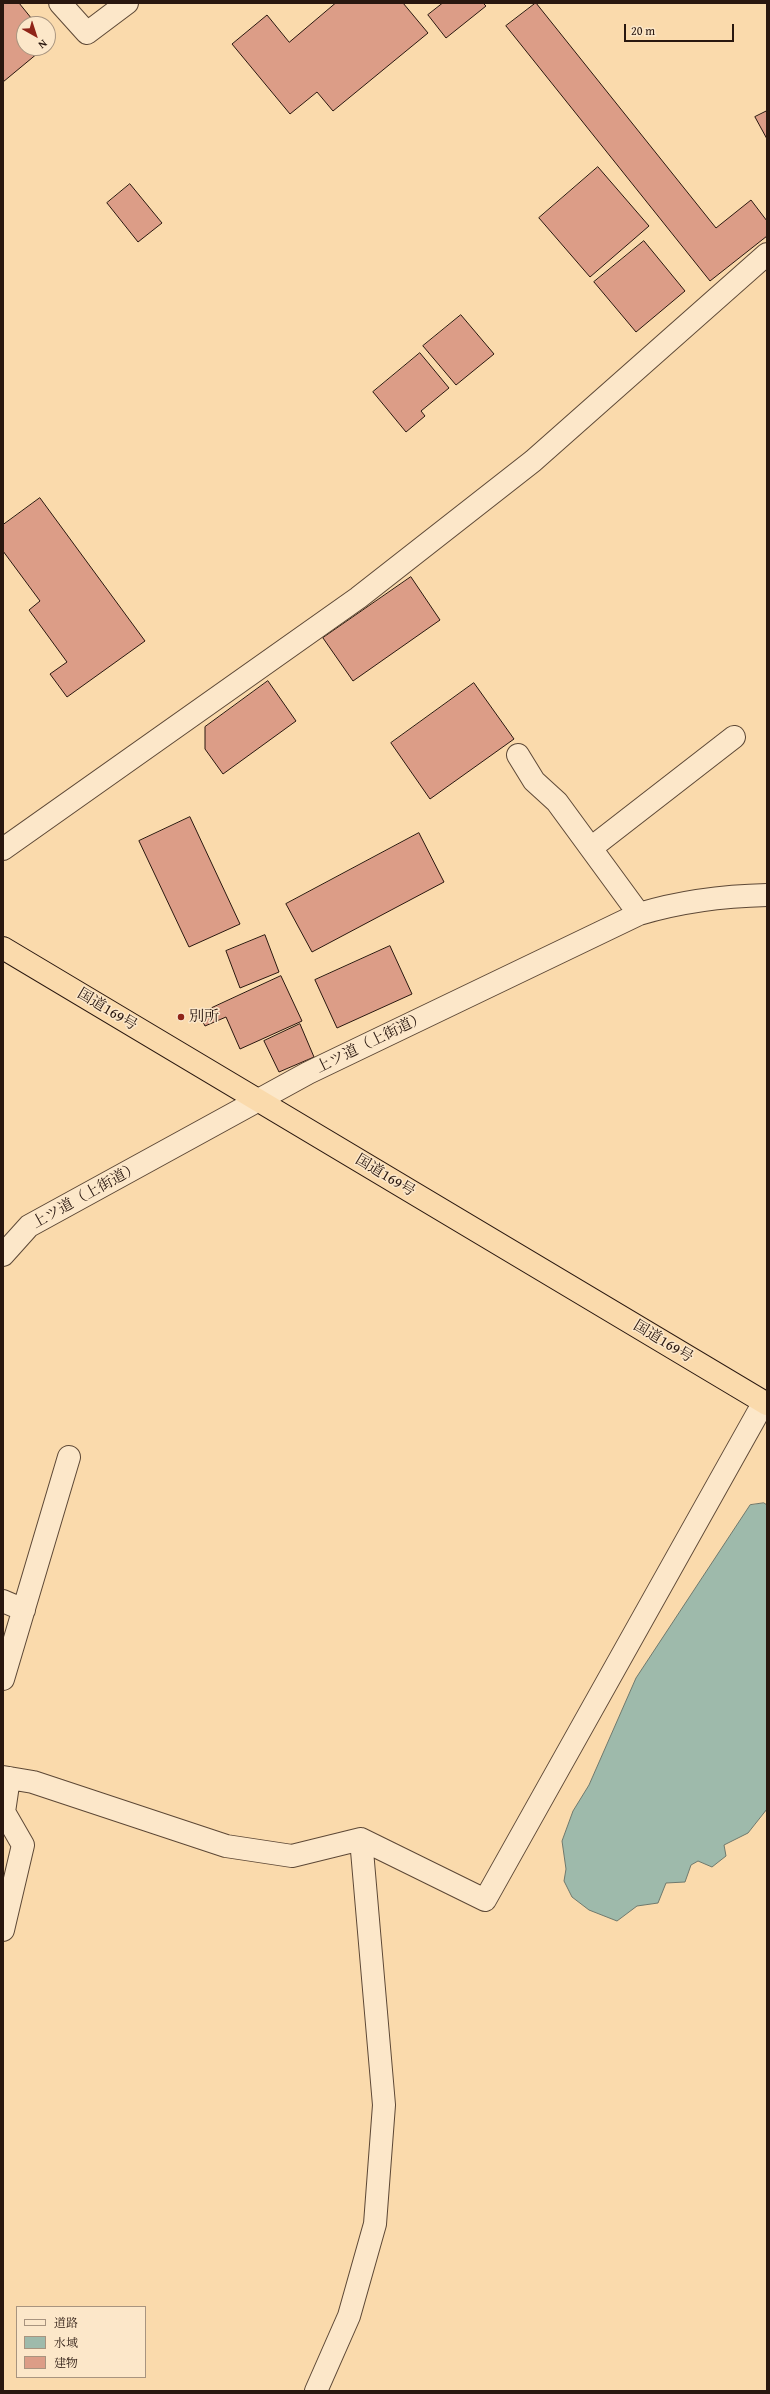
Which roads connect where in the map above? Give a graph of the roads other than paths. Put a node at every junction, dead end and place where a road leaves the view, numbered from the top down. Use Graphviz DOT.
graph roads {
  1 [pos="60,3"];
  2 [pos="127,3"];
  3 [pos="767,254"];
  4 [pos="734,737"];
  5 [pos="518,755"];
  6 [pos="591,848"];
  7 [pos="3,850"];
  8 [pos="767,895"];
  9 [pos="639,914"];
  10 [pos="3,948"];
  11 [pos="259,1100"];
  12 [pos="3,1255"];
  13 [pos="765,1403"];
  14 [pos="69,1457"];
  15 [pos="3,1601"];
  16 [pos="24,1610"];
  17 [pos="3,1679"];
  18 [pos="6,1777"];
  19 [pos="361,1839"];
  20 [pos="3,1930"];
  21 [pos="316,2391"];
  1 -- 2 [label="street"];
  3 -- 7 [label="street"];
  4 -- 6 [label="street"];
  5 -- 6 [label="street"];
  6 -- 9 [label="street"];
  8 -- 9 [label="street, 上ツ道（上街道）"];
  9 -- 11 [label="street, 上ツ道（上街道）"];
  10 -- 11 [label="highway, 国道169号"];
  11 -- 12 [label="street, 上ツ道（上街道）"];
  11 -- 13 [label="highway, 国道169号"];
  13 -- 19 [label="street"];
  14 -- 16 [label="street"];
  15 -- 16 [label="street"];
  16 -- 17 [label="street"];
  18 -- 19 [label="street"];
  18 -- 20 [label="street"];
  19 -- 21 [label="street"];
}
